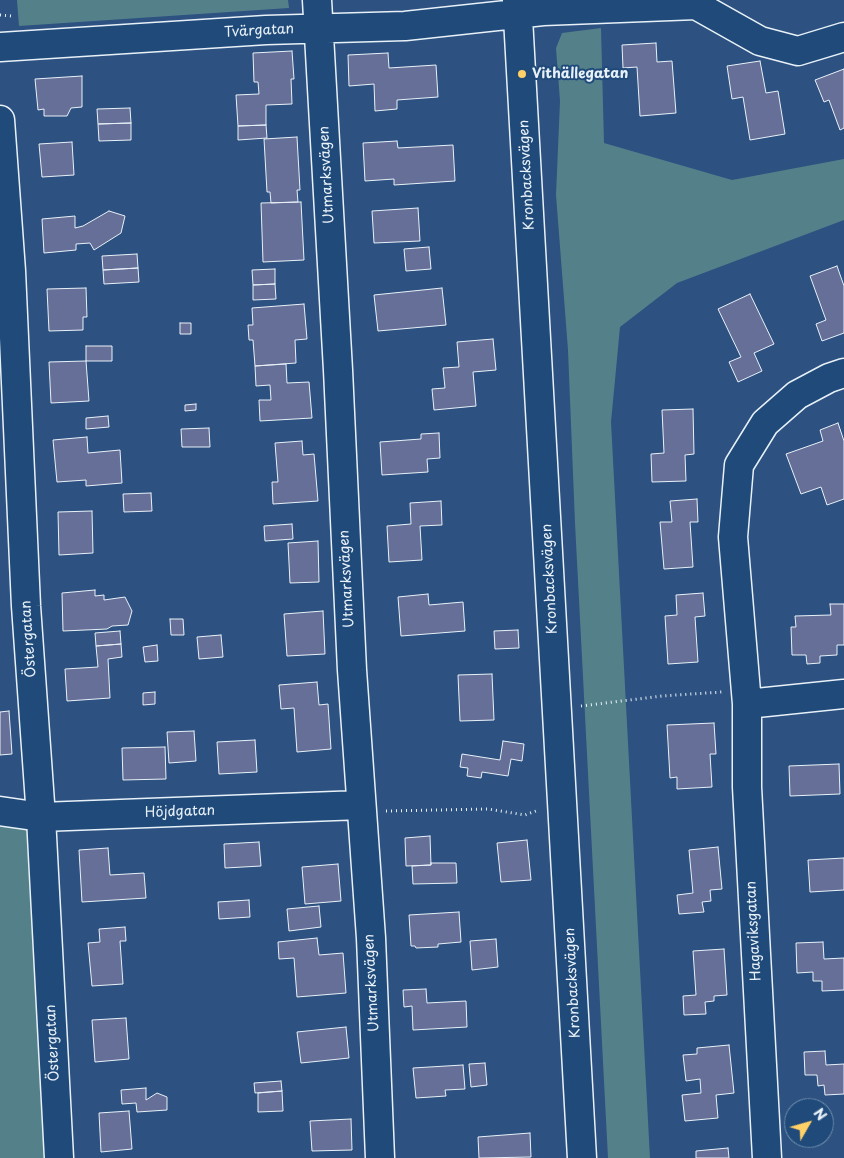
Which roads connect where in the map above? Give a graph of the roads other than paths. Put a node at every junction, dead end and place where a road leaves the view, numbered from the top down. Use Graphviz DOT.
graph roads {
  1 [pos="317,0"];
  2 [pos="697,2"];
  3 [pos="518,7"];
  4 [pos="319,28"];
  5 [pos="844,37"];
  6 [pos="0,47"];
  7 [pos="0,120"];
  8 [pos="844,373"];
  9 [pos="844,694"];
  10 [pos="747,704"];
  11 [pos="373,808"];
  12 [pos="0,811"];
  13 [pos="41,817"];
  14 [pos="59,1158"];
  15 [pos="380,1158"];
  16 [pos="582,1158"];
  17 [pos="767,1158"];
  1 -- 4 [label="street, Utmarksvägen"];
  2 -- 3 [label="street"];
  2 -- 5 [label="street"];
  3 -- 4 [label="street, Tvärgatan"];
  3 -- 16 [label="street, Kronbacksvägen"];
  4 -- 6 [label="street, Tvärgatan"];
  4 -- 11 [label="street, Utmarksvägen"];
  7 -- 13 [label="street, Östergatan"];
  8 -- 10 [label="street, Hagaviksgatan"];
  9 -- 10 [label="street"];
  10 -- 17 [label="street, Hagaviksgatan"];
  11 -- 13 [label="street, Höjdgatan"];
  11 -- 15 [label="street, Utmarksvägen"];
  12 -- 13 [label="street, Höjdgatan"];
  13 -- 14 [label="street, Östergatan"];
}
